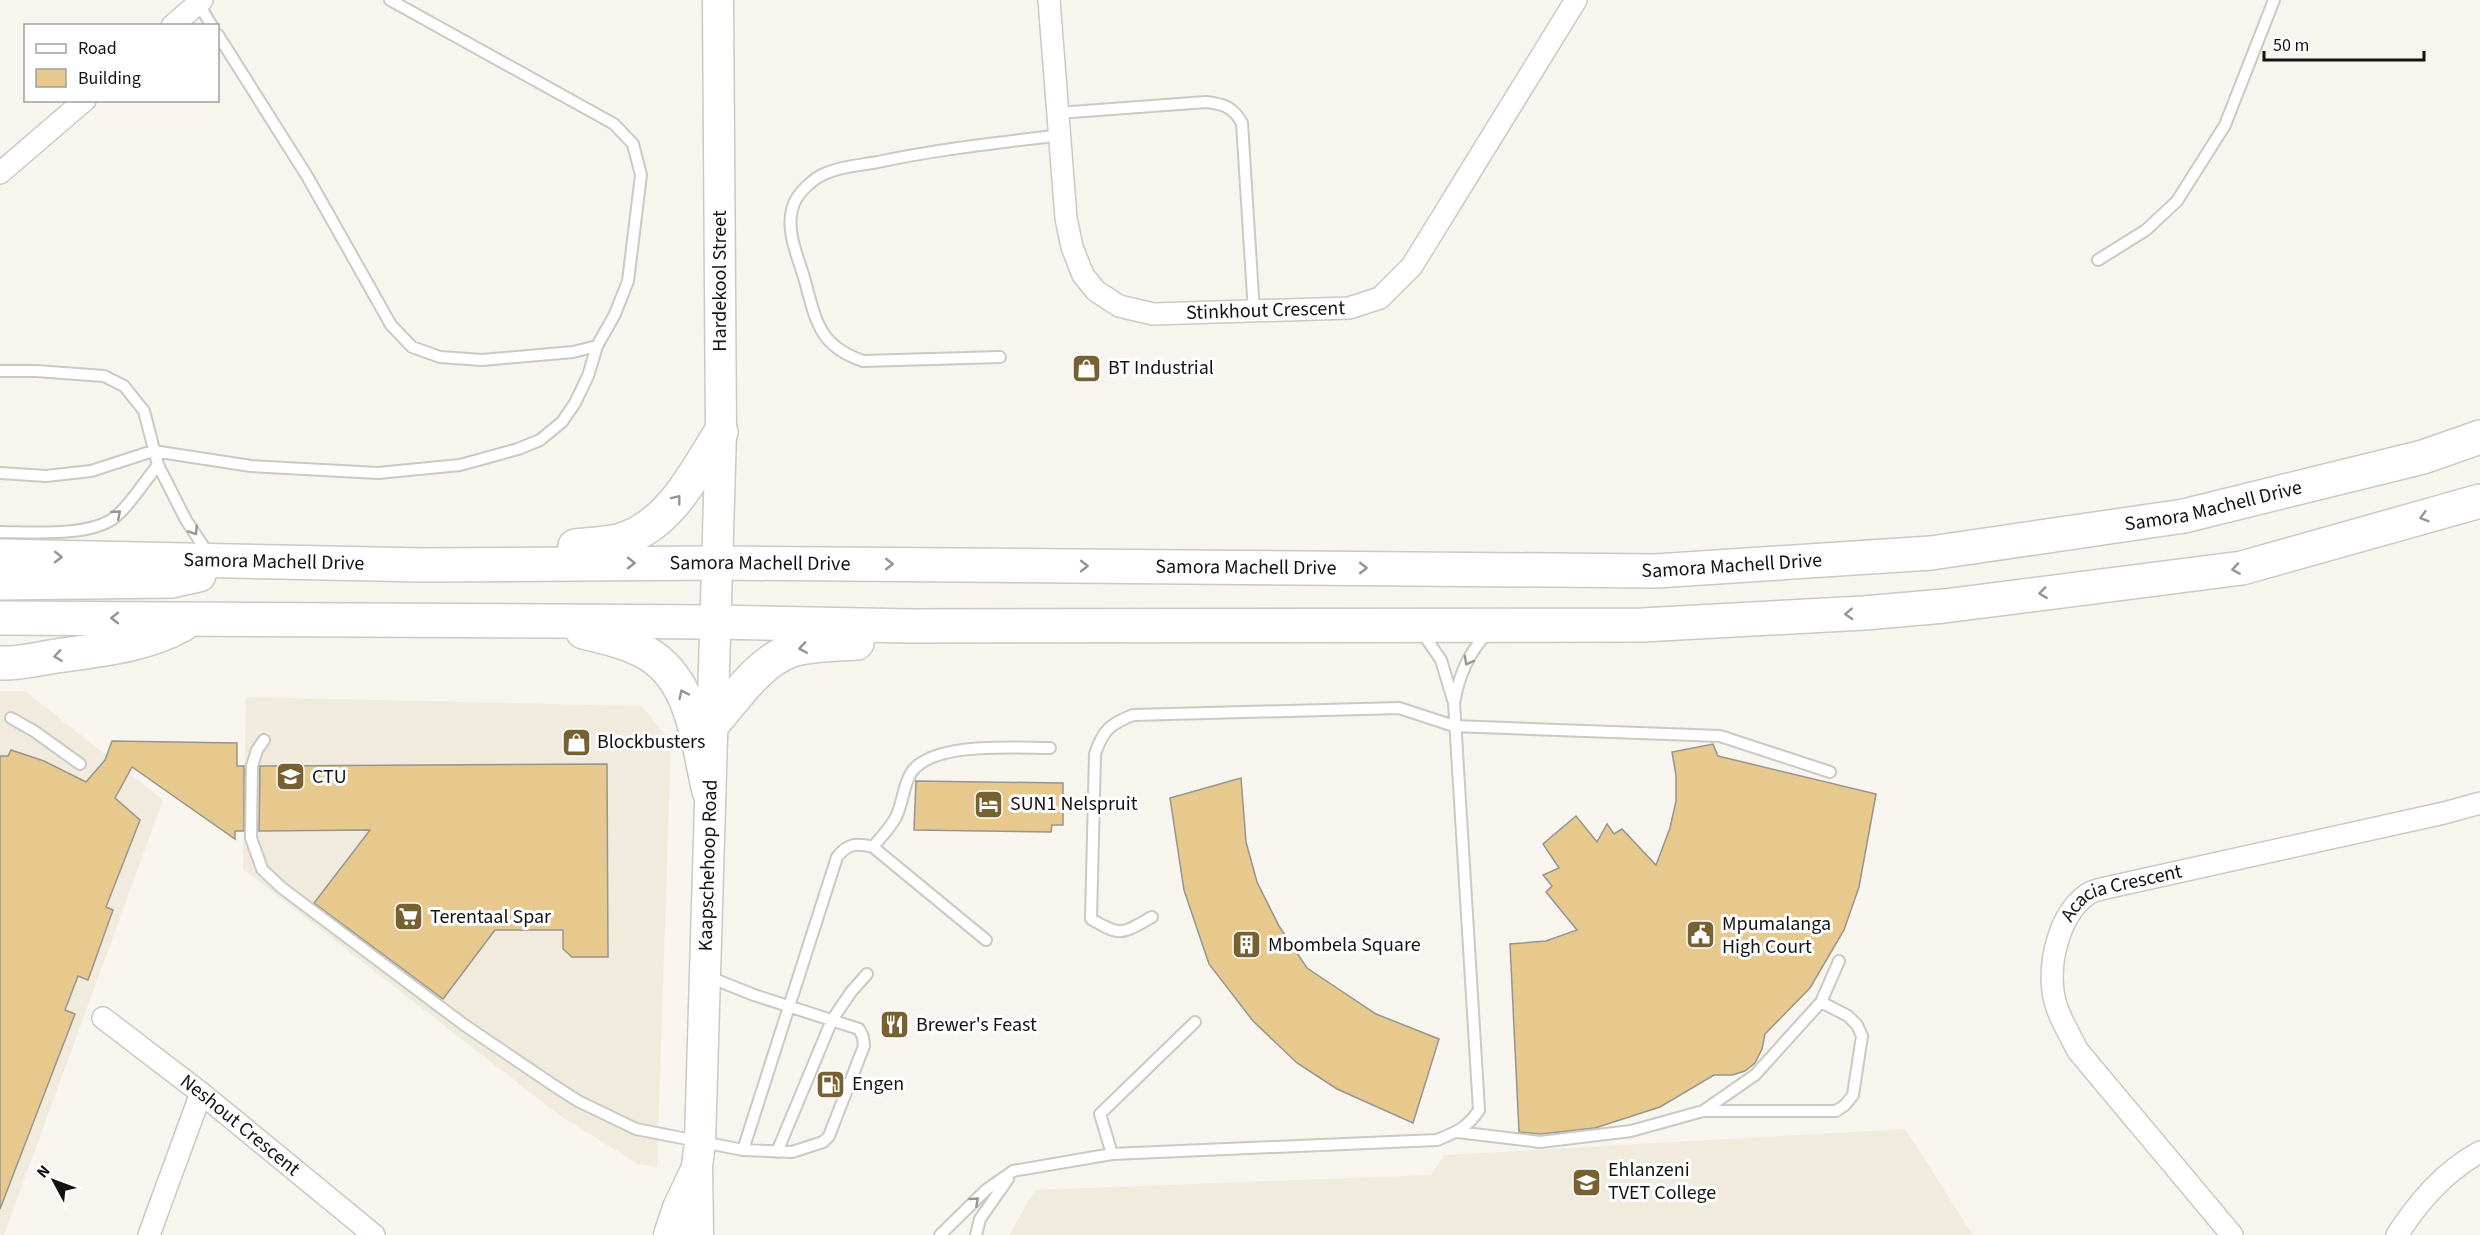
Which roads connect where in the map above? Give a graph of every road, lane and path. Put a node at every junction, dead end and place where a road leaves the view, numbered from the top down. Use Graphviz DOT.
graph roads {
  1 [pos="390,0"];
  2 [pos="718,0"];
  3 [pos="1049,0"];
  4 [pos="1575,0"];
  5 [pos="2274,0"];
  6 [pos="200,2"];
  7 [pos="174,24"];
  8 [pos="211,24"];
  9 [pos="219,36"];
  10 [pos="83,102"];
  11 [pos="1058,113"];
  12 [pos="1060,135"];
  13 [pos="0,173"];
  14 [pos="2098,260"];
  15 [pos="1254,312"];
  16 [pos="597,346"];
  17 [pos="1000,357"];
  18 [pos="0,371"];
  19 [pos="721,432"];
  20 [pos="2480,437"];
  21 [pos="153,451"];
  22 [pos="158,465"];
  23 [pos="0,473"];
  24 [pos="2480,501"];
  25 [pos="0,532"];
  26 [pos="0,556"];
  27 [pos="224,559"];
  28 [pos="718,563"];
  29 [pos="424,565"];
  30 [pos="0,583"];
  31 [pos="0,618"];
  32 [pos="194,618"];
  33 [pos="545,621"];
  34 [pos="715,622"];
  35 [pos="1071,624"];
  36 [pos="1417,626"];
  37 [pos="1495,626"];
  38 [pos="3,665"];
  39 [pos="1454,703"];
  40 [pos="11,718"];
  41 [pos="712,725"];
  42 [pos="1454,726"];
  43 [pos="264,740"];
  44 [pos="1050,748"];
  45 [pos="80,764"];
  46 [pos="1830,772"];
  47 [pos="710,790"];
  48 [pos="2480,802"];
  49 [pos="873,847"];
  50 [pos="1152,917"];
  51 [pos="986,940"];
  52 [pos="1839,961"];
  53 [pos="867,974"];
  54 [pos="704,975"];
  55 [pos="1821,1002"];
  56 [pos="788,1006"];
  57 [pos="103,1018"];
  58 [pos="832,1020"];
  59 [pos="1195,1022"];
  60 [pos="201,1093"];
  61 [pos="1703,1111"];
  62 [pos="1457,1132"];
  63 [pos="743,1150"];
  64 [pos="777,1152"];
  65 [pos="2480,1152"];
  66 [pos="1112,1154"];
  67 [pos="698,1167"];
  68 [pos="1013,1171"];
  69 [pos="149,1235"];
  70 [pos="374,1235"];
  71 [pos="669,1235"];
  72 [pos="698,1235"];
  73 [pos="709,1235"];
  74 [pos="940,1235"];
  75 [pos="976,1235"];
  76 [pos="2232,1235"];
  77 [pos="2397,1235"];
  1 -- 16 [label="lane"];
  2 -- 19 [label="main road, Hardekool Street"];
  3 -- 11 [label="street, Stinkhout Crescent"];
  4 -- 15 [label="street, Stinkhout Crescent"];
  5 -- 14 [label="lane"];
  6 -- 7 [label="street"];
  6 -- 8 [label="lane"];
  9 -- 16 [label="lane"];
  10 -- 13 [label="street"];
  11 -- 12 [label="street, Stinkhout Crescent"];
  11 -- 15 [label="lane"];
  12 -- 15 [label="street, Stinkhout Crescent"];
  12 -- 17 [label="lane"];
  16 -- 21 [label="lane"];
  18 -- 21 [label="lane"];
  19 -- 28 [label="main road, Hardekool Street"];
  29 -- 19 [label="main road, one-way"];
  28 -- 20 [label="main road, Samora Machell Drive, one-way"];
  21 -- 22 [label="lane"];
  21 -- 23 [label="lane"];
  25 -- 22 [label="lane, one-way"];
  22 -- 27 [label="lane, one-way"];
  24 -- 37 [label="main road, one-way"];
  26 -- 27 [label="main road, Samora Machell Drive, one-way"];
  27 -- 29 [label="main road, Samora Machell Drive"];
  27 -- 30 [label="main road"];
  29 -- 28 [label="main road, Samora Machell Drive, one-way"];
  28 -- 34 [label="main road, Kaapschehoop Road"];
  32 -- 31 [label="main road, one-way"];
  32 -- 33 [label="main road"];
  32 -- 38 [label="main road, one-way"];
  33 -- 34 [label="main road"];
  47 -- 33 [label="main road, one-way"];
  34 -- 35 [label="main road"];
  34 -- 41 [label="main road, Kaapschehoop Road"];
  35 -- 36 [label="main road"];
  35 -- 41 [label="main road, one-way"];
  36 -- 37 [label="main road"];
  36 -- 39 [label="lane"];
  37 -- 39 [label="lane, one-way"];
  39 -- 42 [label="lane"];
  40 -- 45 [label="lane"];
  41 -- 47 [label="main road, Kaapschehoop Road"];
  42 -- 46 [label="lane"];
  42 -- 50 [label="lane"];
  42 -- 62 [label="lane"];
  43 -- 67 [label="lane"];
  44 -- 49 [label="lane"];
  47 -- 54 [label="main road, Kaapschehoop Road"];
  48 -- 76 [label="street, Acacia Crescent"];
  49 -- 51 [label="lane"];
  49 -- 56 [label="lane"];
  52 -- 55 [label="lane"];
  53 -- 58 [label="lane"];
  54 -- 56 [label="lane"];
  54 -- 67 [label="main road, Kaapschehoop Road"];
  55 -- 61 [label="lane"];
  55 -- 61 [label="lane"];
  56 -- 58 [label="lane"];
  56 -- 63 [label="lane"];
  57 -- 60 [label="street, Neshout Crescent"];
  58 -- 64 [label="lane"];
  58 -- 64 [label="lane"];
  59 -- 66 [label="lane"];
  60 -- 69 [label="street"];
  60 -- 70 [label="street, Neshout Crescent"];
  61 -- 62 [label="lane"];
  62 -- 66 [label="lane"];
  63 -- 64 [label="lane"];
  63 -- 67 [label="lane"];
  65 -- 77 [label="street"];
  66 -- 68 [label="lane"];
  67 -- 71 [label="main road"];
  67 -- 72 [label="main road, Kaapschehoop Road"];
  67 -- 73 [label="lane"];
  74 -- 68 [label="lane, one-way"];
  68 -- 75 [label="lane"];
}
